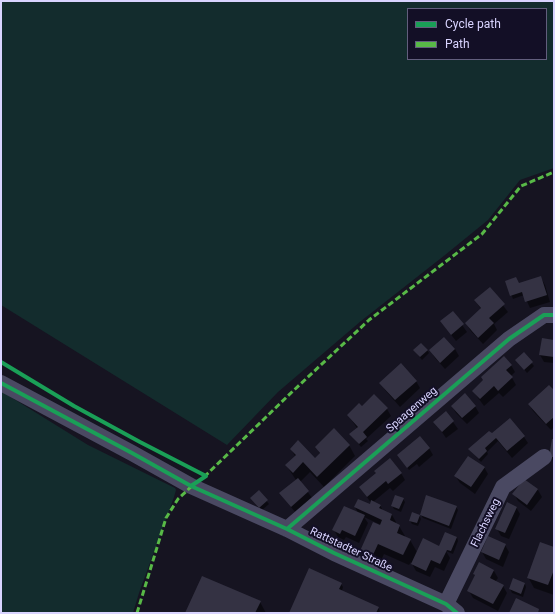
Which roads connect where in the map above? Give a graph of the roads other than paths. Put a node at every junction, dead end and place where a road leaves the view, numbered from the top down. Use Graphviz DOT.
graph roads {
  1 [pos="554,315"];
  2 [pos="1,383"];
  3 [pos="544,457"];
  4 [pos="287,529"];
  5 [pos="452,609"];
  1 -- 4 [label="street, Spaagenweg"];
  2 -- 4 [label="street, Rattstadter Straße"];
  3 -- 5 [label="street, Flachsweg"];
  4 -- 5 [label="street, Rattstadter Straße"];
}
